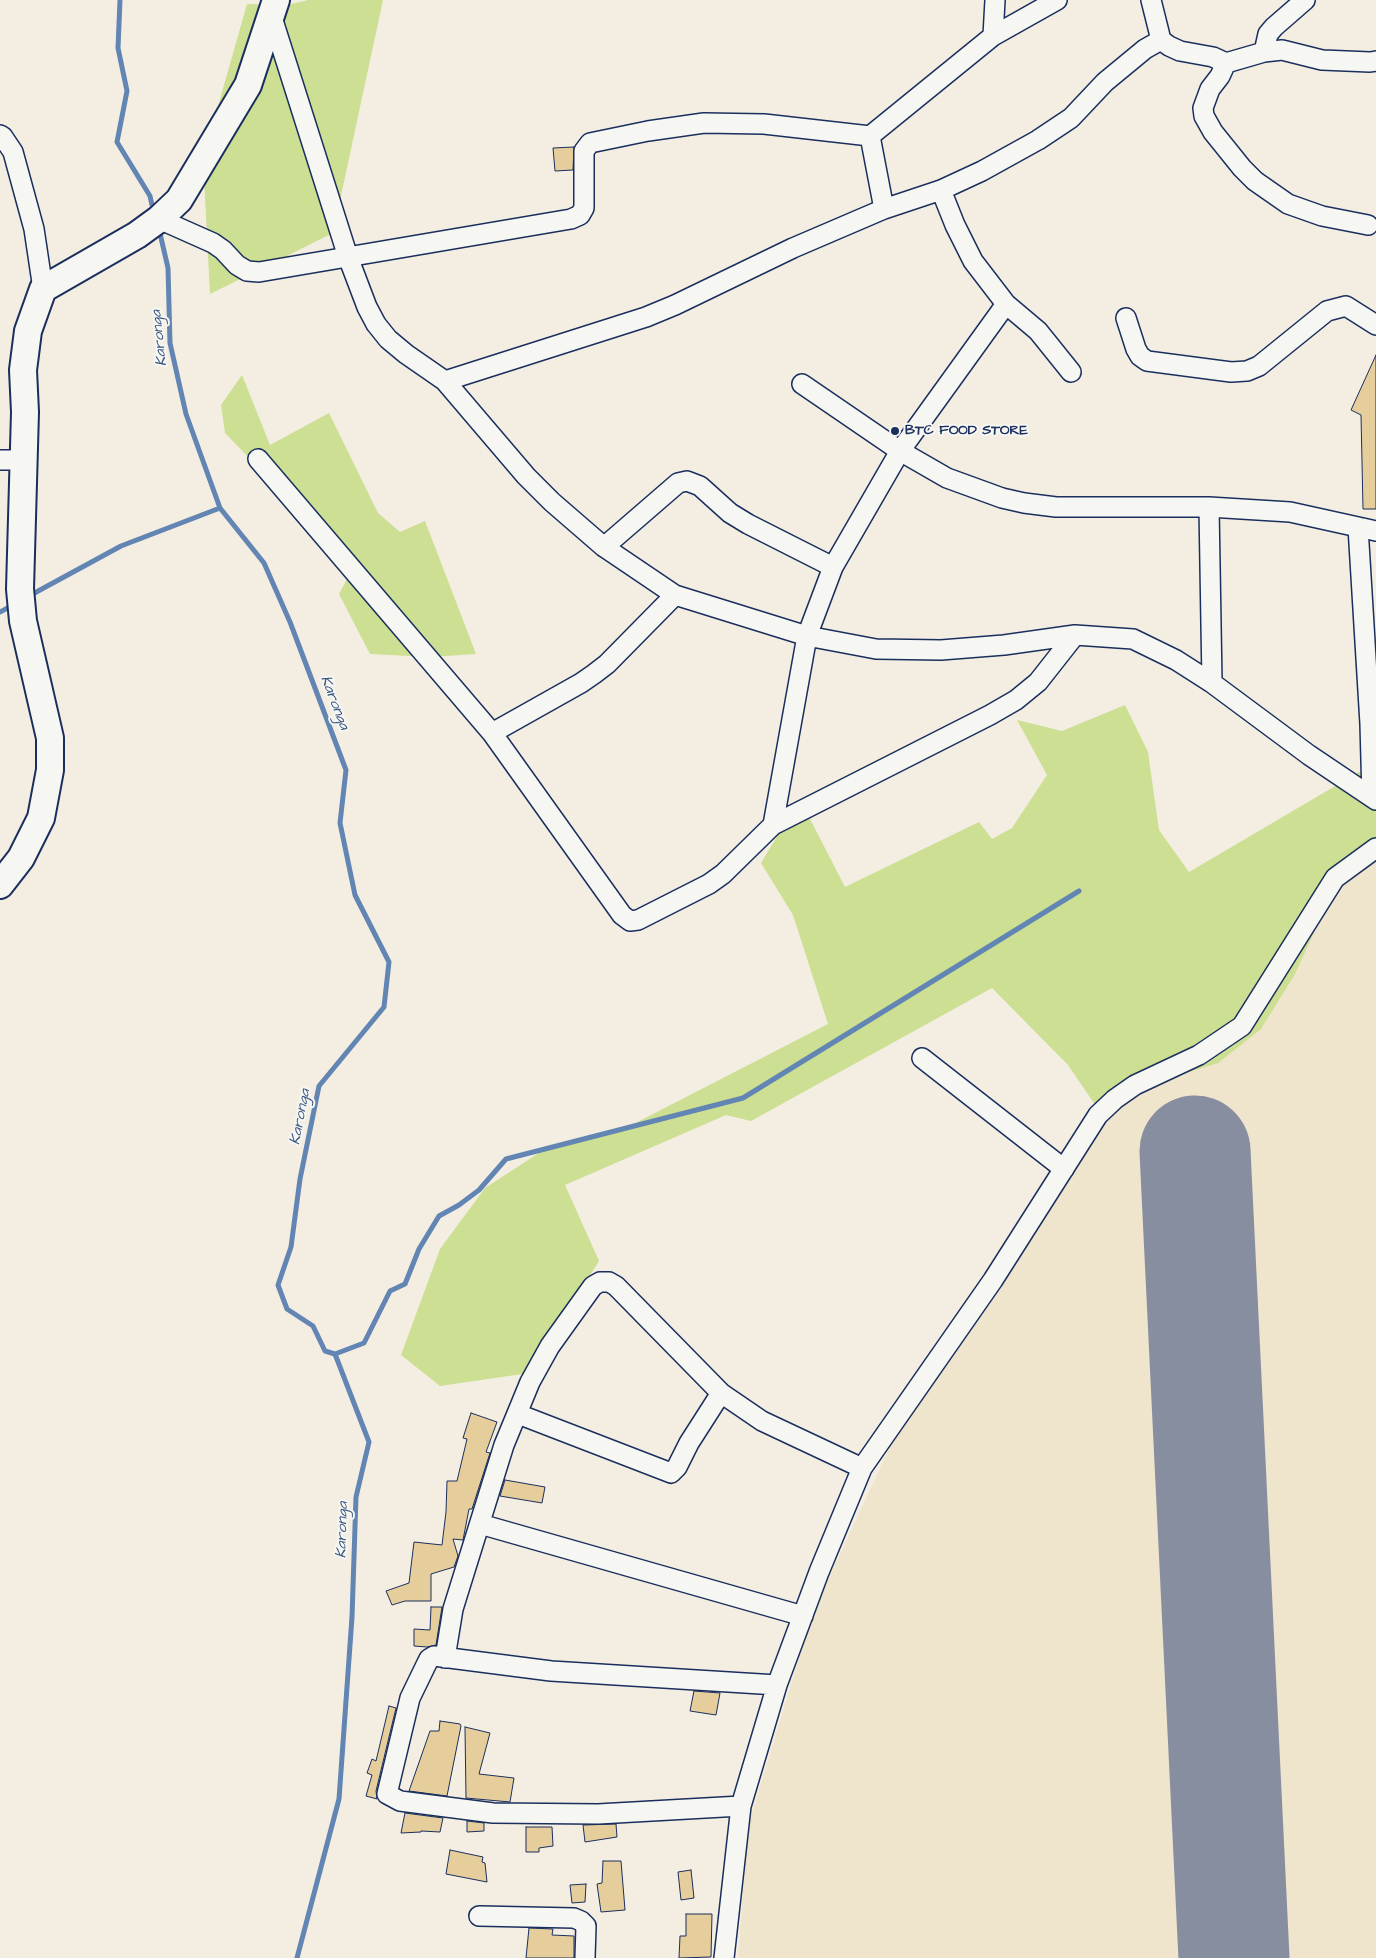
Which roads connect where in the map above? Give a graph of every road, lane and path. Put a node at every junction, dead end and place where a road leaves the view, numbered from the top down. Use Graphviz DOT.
graph roads {
  1 [pos="995,0"];
  2 [pos="1057,0"];
  3 [pos="1151,0"];
  4 [pos="1305,0"];
  5 [pos="274,7"];
  6 [pos="993,36"];
  7 [pos="1161,40"];
  8 [pos="1264,52"];
  9 [pos="1376,60"];
  10 [pos="1226,63"];
  11 [pos="0,135"];
  12 [pos="870,136"];
  13 [pos="941,190"];
  14 [pos="884,210"];
  15 [pos="159,219"];
  16 [pos="1368,224"];
  17 [pos="348,257"];
  18 [pos="43,289"];
  19 [pos="1006,304"];
  20 [pos="1126,318"];
  21 [pos="1376,325"];
  22 [pos="1071,372"];
  23 [pos="445,381"];
  24 [pos="802,384"];
  25 [pos="900,450"];
  26 [pos="12,460"];
  27 [pos="258,460"];
  28 [pos="1209,507"];
  29 [pos="1367,529"];
  30 [pos="604,547"];
  31 [pos="833,567"];
  32 [pos="675,595"];
  33 [pos="1075,635"];
  34 [pos="807,636"];
  35 [pos="1212,682"];
  36 [pos="492,733"];
  37 [pos="1374,799"];
  38 [pos="774,825"];
  39 [pos="1376,848"];
  40 [pos="0,885"];
  41 [pos="922,1058"];
  42 [pos="1064,1169"];
  43 [pos="721,1393"];
  44 [pos="518,1414"];
  45 [pos="862,1468"];
  46 [pos="480,1524"];
  47 [pos="803,1616"];
  48 [pos="445,1658"];
  49 [pos="777,1685"];
  50 [pos="742,1806"];
  51 [pos="479,1916"];
  52 [pos="585,1958"];
  53 [pos="724,1958"];
  1 -- 6 [label="street"];
  2 -- 6 [label="street"];
  3 -- 7 [label="street"];
  4 -- 8 [label="street"];
  5 -- 15 [label="street"];
  5 -- 17 [label="street"];
  6 -- 12 [label="street"];
  7 -- 10 [label="street"];
  7 -- 13 [label="street"];
  8 -- 9 [label="street"];
  8 -- 10 [label="street"];
  10 -- 16 [label="street"];
  11 -- 18 [label="street"];
  12 -- 14 [label="street"];
  12 -- 17 [label="street"];
  13 -- 14 [label="street"];
  13 -- 19 [label="street"];
  14 -- 23 [label="street"];
  15 -- 17 [label="street"];
  15 -- 18 [label="street"];
  17 -- 23 [label="street"];
  18 -- 26 [label="street"];
  19 -- 22 [label="street"];
  19 -- 25 [label="street"];
  20 -- 21 [label="street"];
  23 -- 30 [label="street"];
  24 -- 25 [label="street"];
  25 -- 28 [label="street"];
  25 -- 31 [label="street"];
  26 -- 40 [label="street"];
  27 -- 36 [label="street"];
  28 -- 29 [label="street"];
  28 -- 35 [label="street"];
  29 -- 37 [label="street"];
  30 -- 31 [label="street"];
  30 -- 32 [label="street"];
  31 -- 34 [label="street"];
  32 -- 34 [label="street"];
  32 -- 36 [label="street"];
  33 -- 34 [label="street"];
  33 -- 35 [label="street"];
  33 -- 38 [label="street"];
  34 -- 38 [label="street"];
  35 -- 37 [label="street"];
  36 -- 38 [label="street"];
  39 -- 42 [label="street"];
  41 -- 42 [label="street"];
  42 -- 45 [label="street"];
  43 -- 44 [label="street"];
  43 -- 44 [label="street"];
  43 -- 45 [label="street"];
  44 -- 46 [label="street"];
  45 -- 47 [label="street"];
  46 -- 47 [label="street"];
  46 -- 48 [label="street"];
  47 -- 49 [label="street"];
  48 -- 49 [label="street"];
  48 -- 50 [label="street"];
  49 -- 50 [label="street"];
  50 -- 53 [label="street"];
  51 -- 52 [label="street"];
}
